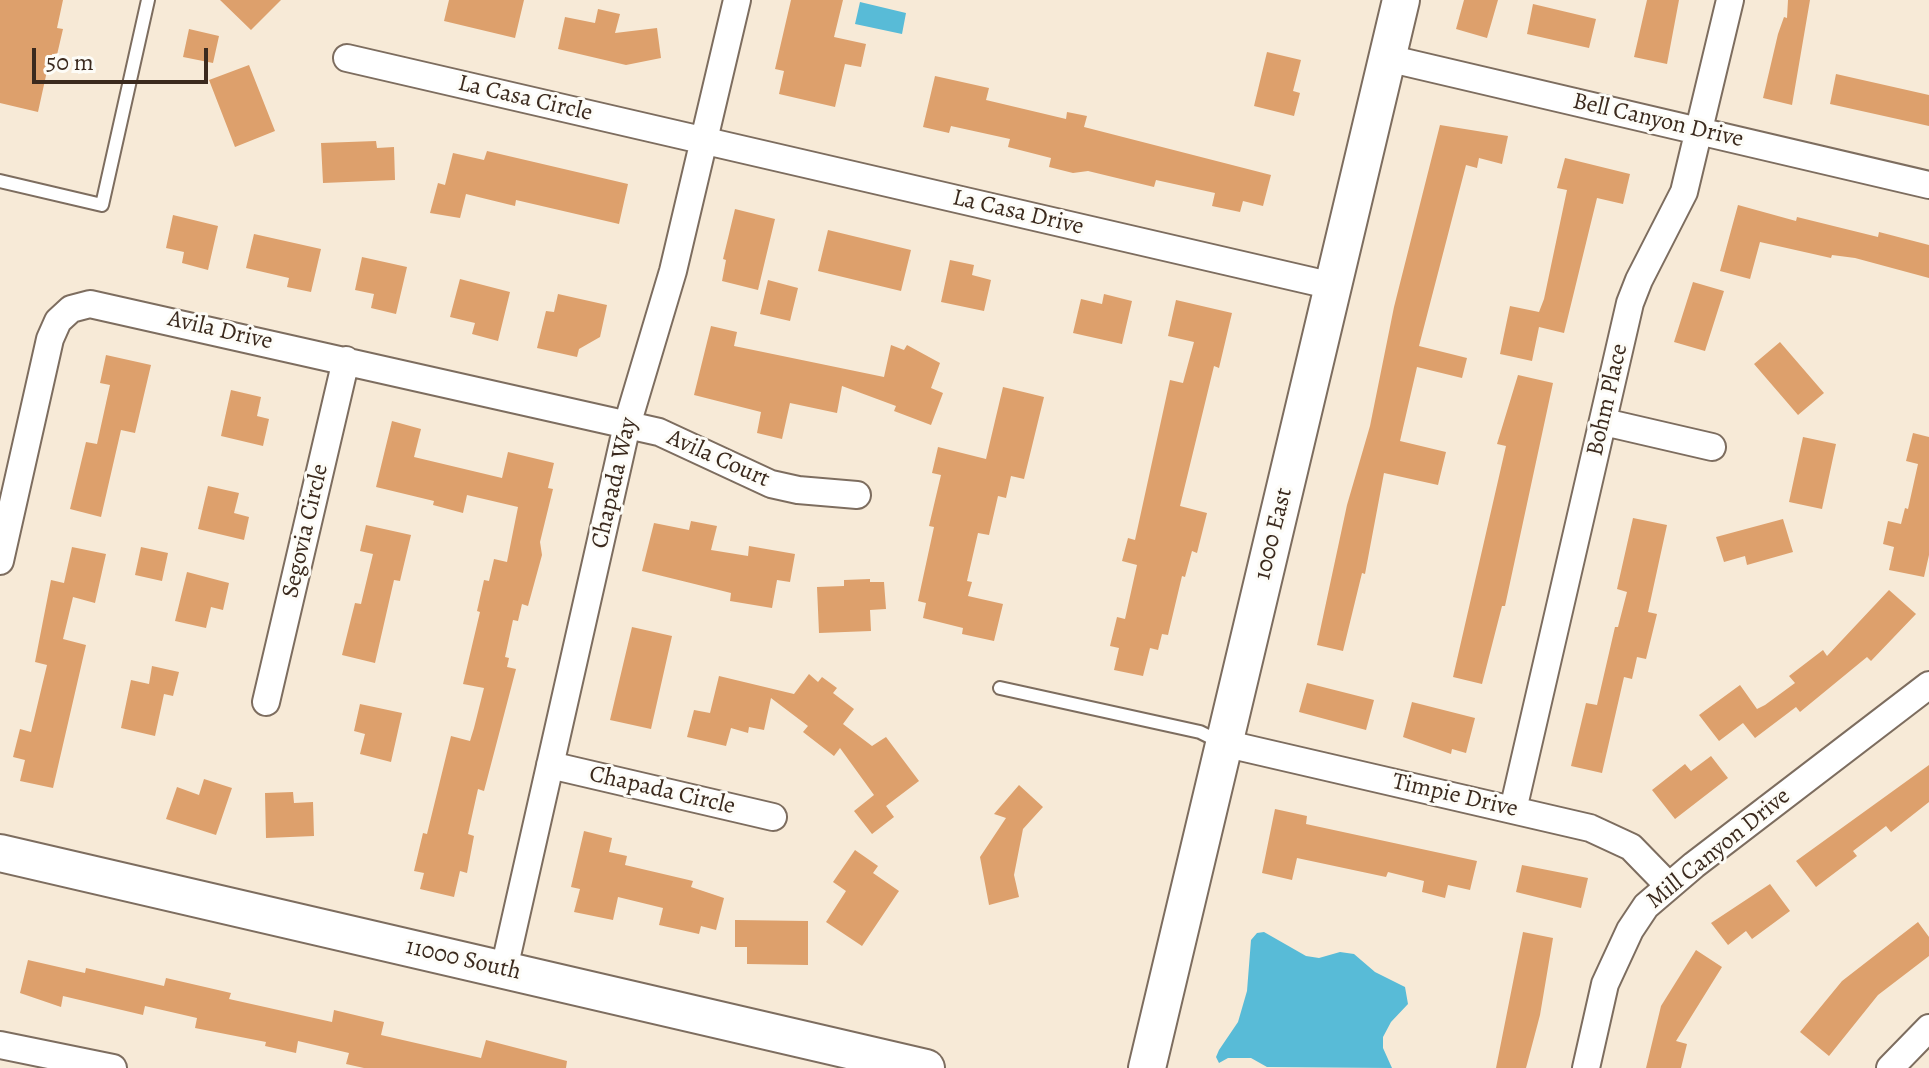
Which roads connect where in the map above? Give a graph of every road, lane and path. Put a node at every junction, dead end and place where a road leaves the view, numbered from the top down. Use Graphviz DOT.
graph roads {
  1 [pos="148,0"];
  2 [pos="737,0"];
  3 [pos="1401,0"];
  4 [pos="1730,0"];
  5 [pos="347,58"];
  6 [pos="1387,58"];
  7 [pos="1700,131"];
  8 [pos="704,140"];
  9 [pos="0,181"];
  10 [pos="1929,185"];
  11 [pos="1333,286"];
  12 [pos="346,360"];
  13 [pos="1604,422"];
  14 [pos="627,425"];
  15 [pos="1712,447"];
  16 [pos="10,474"];
  17 [pos="857,495"];
  18 [pos="0,561"];
  19 [pos="1929,685"];
  20 [pos="1000,688"];
  21 [pos="266,702"];
  22 [pos="1223,743"];
  23 [pos="550,765"];
  24 [pos="1513,810"];
  25 [pos="773,817"];
  26 [pos="0,853"];
  27 [pos="1668,885"];
  28 [pos="504,969"];
  29 [pos="1929,1028"];
  30 [pos="0,1045"];
  31 [pos="113,1068"];
  32 [pos="926,1068"];
  33 [pos="1147,1068"];
  34 [pos="1586,1068"];
  35 [pos="1890,1068"];
  1 -- 9 [label="lane"];
  2 -- 8 [label="street, Chapada Way"];
  3 -- 6 [label="street, 1000 East"];
  4 -- 7 [label="street, Bohm Place"];
  5 -- 8 [label="street, La Casa Circle"];
  6 -- 7 [label="street, Bell Canyon Drive"];
  6 -- 11 [label="street, 1000 East"];
  7 -- 10 [label="street, Bell Canyon Drive"];
  7 -- 13 [label="street, Bohm Place"];
  8 -- 11 [label="street, La Casa Drive"];
  8 -- 14 [label="street, Chapada Way"];
  11 -- 22 [label="street, 1000 East"];
  12 -- 14 [label="street, Avila Drive"];
  12 -- 16 [label="street, Avila Drive"];
  12 -- 21 [label="street, Segovia Circle"];
  13 -- 15 [label="street"];
  13 -- 24 [label="street, Bohm Place"];
  14 -- 17 [label="street, Avila Court"];
  14 -- 23 [label="street, Chapada Way"];
  16 -- 18 [label="street, Avila Drive"];
  19 -- 27 [label="street, Mill Canyon Drive"];
  20 -- 22 [label="lane"];
  22 -- 24 [label="street, Timpie Drive"];
  22 -- 33 [label="street, 1000 East"];
  23 -- 25 [label="street, Chapada Circle"];
  23 -- 28 [label="street, Chapada Way"];
  24 -- 27 [label="street, Timpie Drive"];
  26 -- 28 [label="street, 11000 South"];
  27 -- 34 [label="street, Mill Canyon Drive"];
  28 -- 32 [label="street, 11000 South"];
  29 -- 35 [label="street"];
  30 -- 31 [label="street"];
}
